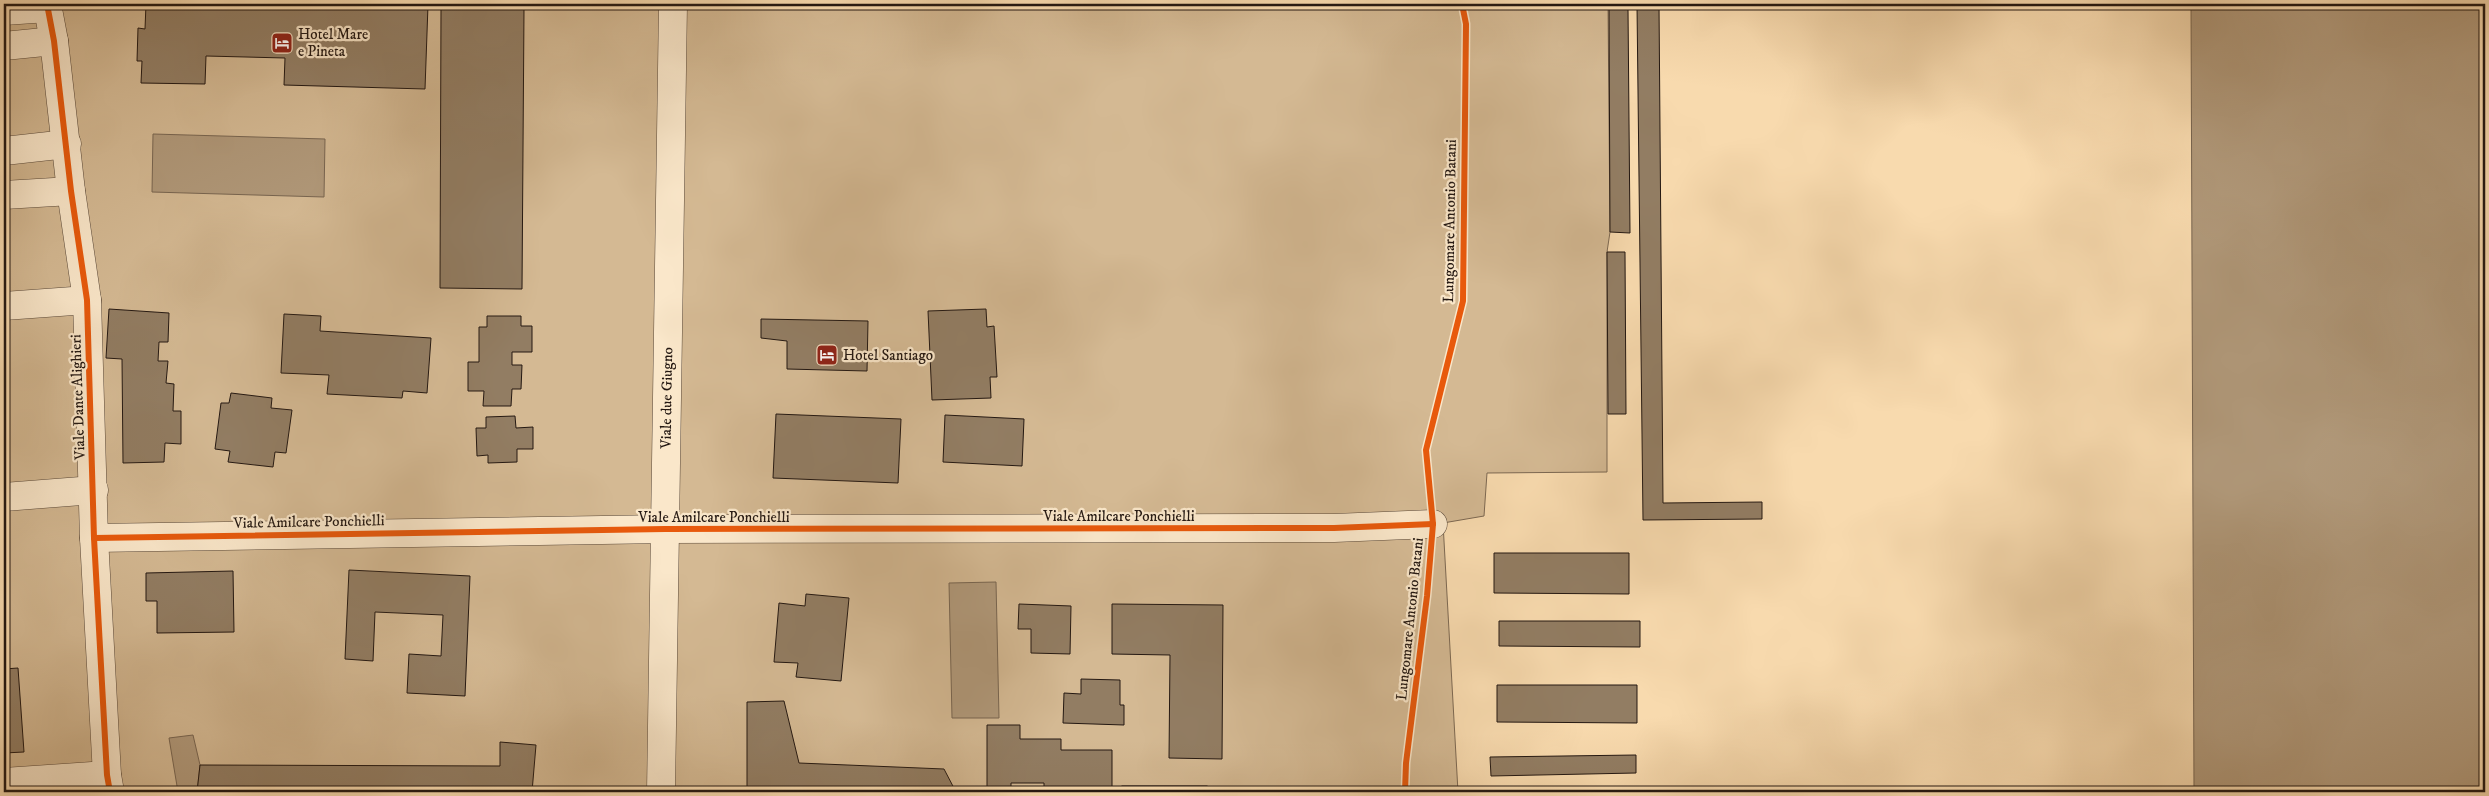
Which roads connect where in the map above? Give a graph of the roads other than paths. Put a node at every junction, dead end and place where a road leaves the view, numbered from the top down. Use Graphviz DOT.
graph roads {
  1 [pos="673,4"];
  2 [pos="47,6"];
  3 [pos="4,11"];
  4 [pos="54,41"];
  5 [pos="4,46"];
  6 [pos="67,144"];
  7 [pos="4,151"];
  8 [pos="71,190"];
  9 [pos="4,195"];
  10 [pos="87,300"];
  11 [pos="4,306"];
  12 [pos="94,490"];
  13 [pos="4,497"];
  14 [pos="1433,524"];
  15 [pos="665,529"];
  16 [pos="94,538"];
  17 [pos="4,782"];
  18 [pos="109,784"];
  19 [pos="660,792"];
  1 -- 15 [label="street, Viale due Giugno"];
  2 -- 3 [label="street"];
  2 -- 4 [label="street, Viale Dante Alighieri"];
  4 -- 5 [label="street"];
  4 -- 6 [label="street, Viale Dante Alighieri"];
  6 -- 7 [label="street"];
  6 -- 8 [label="street, Viale Dante Alighieri"];
  8 -- 9 [label="street"];
  8 -- 10 [label="street, Viale Dante Alighieri"];
  10 -- 11 [label="street"];
  10 -- 12 [label="street, Viale Dante Alighieri"];
  12 -- 13 [label="street"];
  12 -- 16 [label="street, Viale Dante Alighieri"];
  14 -- 15 [label="street, Viale Amilcare Ponchielli"];
  15 -- 16 [label="street, Viale Amilcare Ponchielli"];
  15 -- 19 [label="street, Viale due Giugno"];
  16 -- 18 [label="street, Viale Dante Alighieri"];
  17 -- 18 [label="street"];
}
